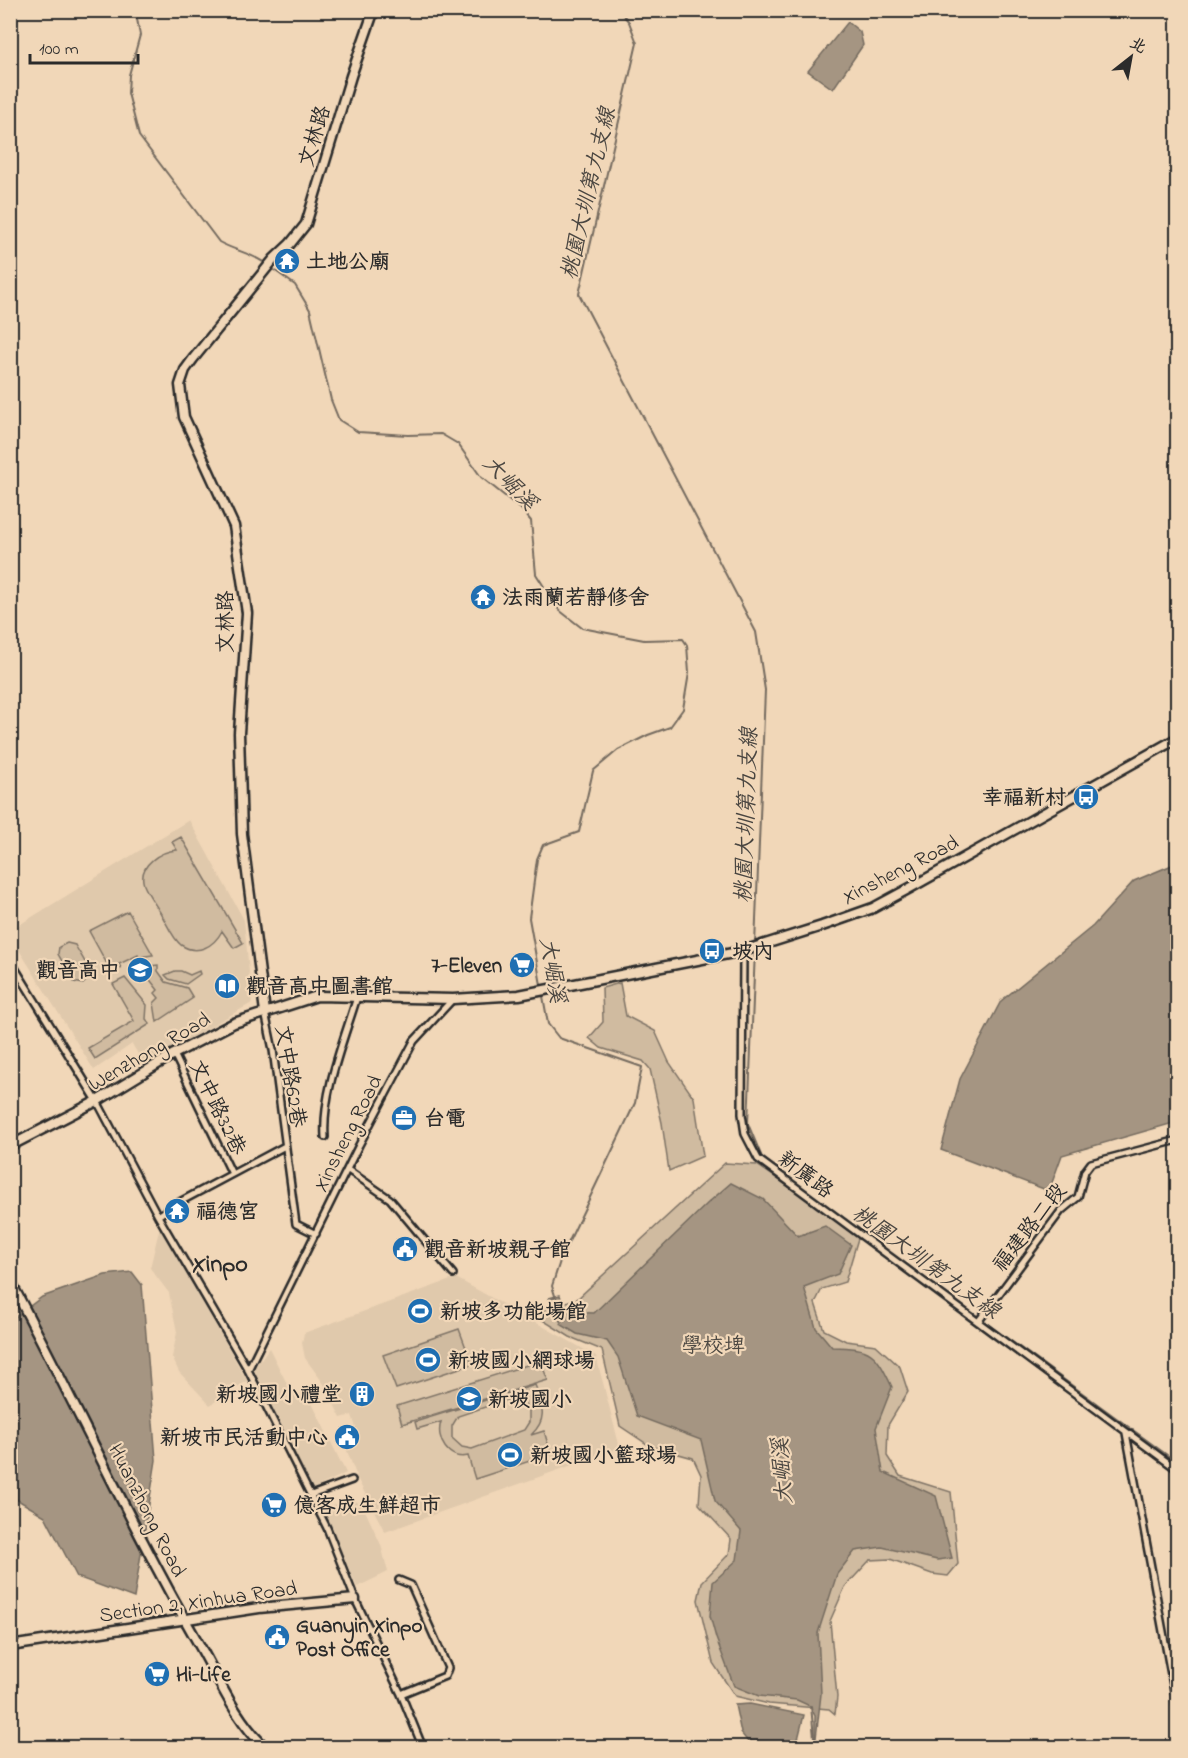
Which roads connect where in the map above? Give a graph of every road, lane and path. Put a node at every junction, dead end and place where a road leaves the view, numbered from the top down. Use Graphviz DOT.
graph roads {
  1 [pos="374,10"];
  2 [pos="1178,738"];
  3 [pos="743,951"];
  4 [pos="10,960"];
  5 [pos="357,997"];
  6 [pos="453,999"];
  7 [pos="265,1012"];
  8 [pos="174,1054"];
  9 [pos="97,1101"];
  10 [pos="325,1137"];
  11 [pos="1178,1140"];
  12 [pos="10,1146"];
  13 [pos="285,1146"];
  14 [pos="348,1170"];
  15 [pos="232,1174"];
  16 [pos="158,1216"];
  17 [pos="316,1234"];
  18 [pos="453,1274"];
  19 [pos="10,1281"];
  20 [pos="978,1322"];
  21 [pos="248,1370"];
  22 [pos="1126,1433"];
  23 [pos="1178,1470"];
  24 [pos="352,1480"];
  25 [pos="311,1495"];
  26 [pos="399,1580"];
  27 [pos="355,1599"];
  28 [pos="184,1621"];
  29 [pos="10,1646"];
  30 [pos="401,1694"];
  31 [pos="1178,1712"];
  32 [pos="266,1748"];
  33 [pos="423,1748"];
  1 -- 7 [label="street, 文林路"];
  2 -- 3 [label="street, Xinsheng Road"];
  3 -- 6 [label="street, Xinsheng Road"];
  3 -- 20 [label="street, 新廣路"];
  4 -- 9 [label="street"];
  5 -- 6 [label="street, Wenzhong Road"];
  5 -- 7 [label="street, Wenzhong Road"];
  5 -- 10 [label="street"];
  6 -- 14 [label="street, Xinsheng Road"];
  7 -- 8 [label="street, Wenzhong Road"];
  7 -- 13 [label="street, 文中路62巷"];
  8 -- 9 [label="street, Wenzhong Road"];
  8 -- 15 [label="street, 文中路32巷"];
  9 -- 12 [label="street, Wenzhong Road"];
  9 -- 16 [label="street"];
  11 -- 20 [label="street, 福建路二段"];
  13 -- 15 [label="street"];
  13 -- 17 [label="street, 文中路62巷"];
  14 -- 17 [label="street, Xinsheng Road"];
  14 -- 18 [label="street"];
  15 -- 16 [label="street"];
  16 -- 21 [label="street"];
  17 -- 21 [label="street, Xinsheng Road"];
  19 -- 28 [label="street, Huanzhong Road"];
  20 -- 22 [label="street, 新廣路"];
  21 -- 25 [label="street"];
  22 -- 23 [label="street, 新廣路"];
  22 -- 31 [label="street"];
  24 -- 25 [label="street"];
  25 -- 27 [label="street"];
  26 -- 30 [label="street"];
  27 -- 28 [label="street, Section 2, Xinhua Road"];
  27 -- 30 [label="street"];
  28 -- 29 [label="street, Section 2, Xinhua Road"];
  28 -- 32 [label="street, Huanzhong Road"];
  30 -- 33 [label="street"];
}
